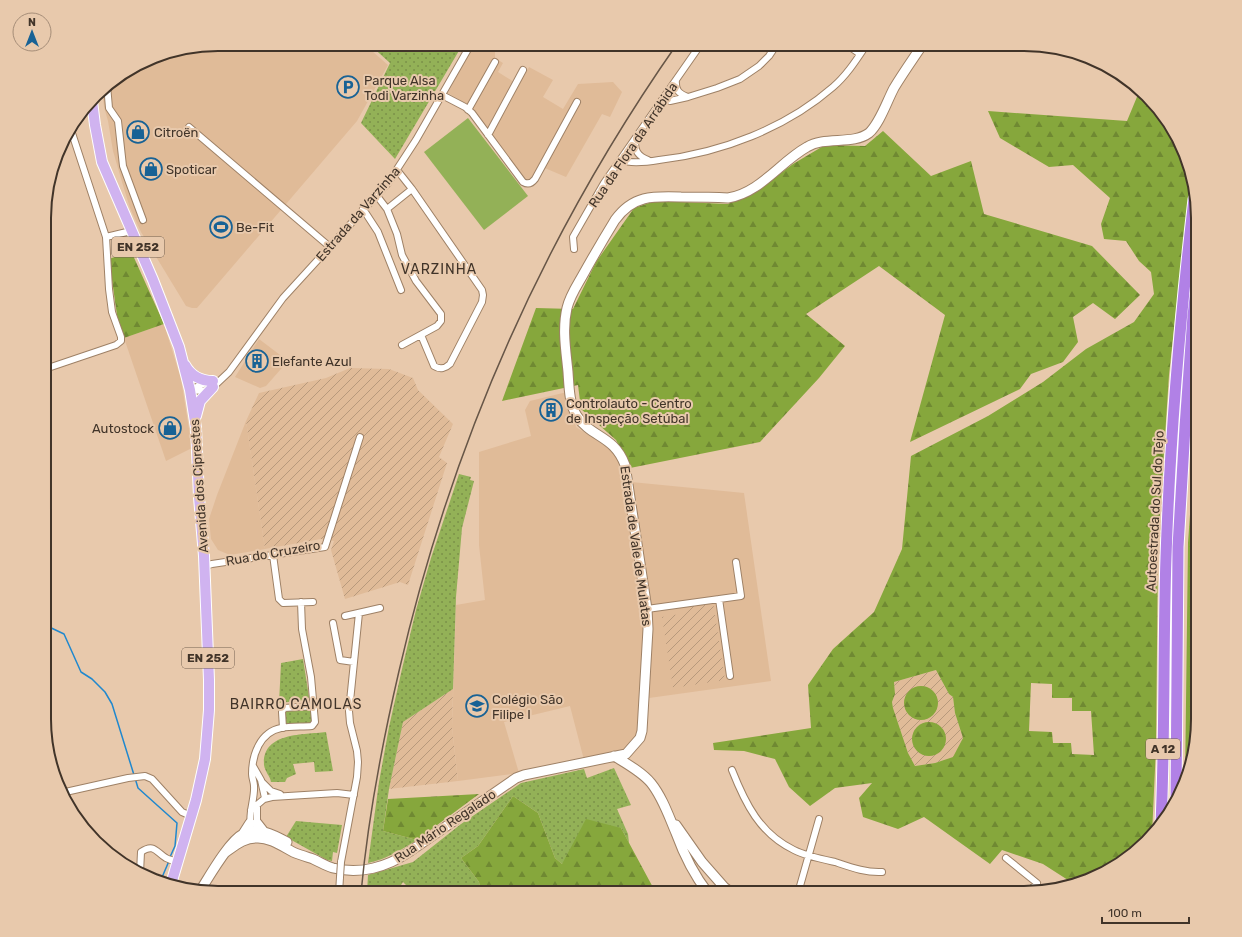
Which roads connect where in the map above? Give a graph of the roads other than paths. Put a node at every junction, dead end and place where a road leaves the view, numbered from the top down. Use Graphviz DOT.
graph roads {
  1 [pos="466,51"];
  2 [pos="696,51"];
  3 [pos="772,51"];
  4 [pos="856,51"];
  5 [pos="862,51"];
  6 [pos="918,51"];
  7 [pos="860,54"];
  8 [pos="495,62"];
  9 [pos="524,70"];
  10 [pos="676,80"];
  11 [pos="108,92"];
  12 [pos="442,95"];
  13 [pos="688,97"];
  14 [pos="664,98"];
  15 [pos="577,102"];
  16 [pos="93,107"];
  17 [pos="468,110"];
  18 [pos="190,127"];
  19 [pos="73,135"];
  20 [pos="488,135"];
  21 [pos="637,136"];
  22 [pos="620,160"];
  23 [pos="651,161"];
  24 [pos="398,170"];
  25 [pos="412,189"];
  26 [pos="377,196"];
  27 [pos="387,209"];
  28 [pos="363,210"];
  29 [pos="143,220"];
  30 [pos="1191,228"];
  31 [pos="131,231"];
  32 [pos="106,237"];
  33 [pos="330,247"];
  34 [pos="574,249"];
  35 [pos="401,290"];
  36 [pos="421,335"];
  37 [pos="1191,344"];
  38 [pos="402,345"];
  39 [pos="182,359"];
  40 [pos="51,367"];
  41 [pos="213,384"];
  42 [pos="190,390"];
  43 [pos="196,428"];
  44 [pos="360,437"];
  45 [pos="273,555"];
  46 [pos="736,562"];
  47 [pos="204,566"];
  48 [pos="718,599"];
  49 [pos="301,602"];
  50 [pos="312,602"];
  51 [pos="380,608"];
  52 [pos="647,609"];
  53 [pos="359,613"];
  54 [pos="345,616"];
  55 [pos="333,623"];
  56 [pos="354,662"];
  57 [pos="730,676"];
  58 [pos="315,706"];
  59 [pos="283,728"];
  60 [pos="614,756"];
  61 [pos="253,766"];
  62 [pos="732,770"];
  63 [pos="260,780"];
  64 [pos="505,785"];
  65 [pos="254,786"];
  66 [pos="1176,788"];
  67 [pos="67,792"];
  68 [pos="284,795"];
  69 [pos="354,795"];
  70 [pos="265,798"];
  71 [pos="257,805"];
  72 [pos="251,810"];
  73 [pos="1161,814"];
  74 [pos="191,816"];
  75 [pos="819,819"];
  76 [pos="671,820"];
  77 [pos="256,829"];
  78 [pos="226,852"];
  79 [pos="809,855"];
  80 [pos="1006,858"];
  81 [pos="174,861"];
  82 [pos="140,867"];
  83 [pos="882,872"];
  84 [pos="172,879"];
  85 [pos="204,886"];
  86 [pos="339,886"];
  87 [pos="703,886"];
  88 [pos="723,886"];
  89 [pos="800,886"];
  90 [pos="1035,886"];
  1 -- 12 [label="street, Estrada da Varzinha"];
  2 -- 10 [label="street, Rua da Flora da Arrábida"];
  3 -- 13 [label="street"];
  4 -- 7 [label="street"];
  5 -- 7 [label="street"];
  6 -- 52 [label="street, Estrada de Vale de Mulatas"];
  7 -- 23 [label="street"];
  8 -- 17 [label="street"];
  9 -- 20 [label="street"];
  10 -- 13 [label="street"];
  10 -- 14 [label="street, Rua da Flora da Arrábida"];
  11 -- 29 [label="street"];
  12 -- 17 [label="street"];
  12 -- 24 [label="street, Estrada da Varzinha"];
  13 -- 14 [label="street"];
  14 -- 21 [label="street, Rua da Flora da Arrábida"];
  15 -- 20 [label="street"];
  16 -- 31 [label="main road, Avenida dos Ciprestes / EN 252"];
  17 -- 20 [label="street"];
  18 -- 33 [label="street"];
  19 -- 32 [label="street"];
  21 -- 22 [label="street, Rua da Flora da Arrábida"];
  21 -- 23 [label="street"];
  22 -- 23 [label="street"];
  22 -- 34 [label="street, Rua da Flora da Arrábida"];
  24 -- 25 [label="street"];
  24 -- 26 [label="street, Estrada da Varzinha"];
  25 -- 27 [label="street"];
  25 -- 36 [label="street"];
  26 -- 27 [label="street"];
  26 -- 28 [label="street, Estrada da Varzinha"];
  27 -- 36 [label="street"];
  28 -- 33 [label="street, Estrada da Varzinha"];
  28 -- 35 [label="street"];
  30 -- 73 [label="highway, Autoestrada do Sul do Tejo / A 12"];
  31 -- 32 [label="street"];
  31 -- 39 [label="main road, Avenida dos Ciprestes / EN 252"];
  32 -- 40 [label="street"];
  33 -- 41 [label="street, Estrada da Varzinha"];
  36 -- 38 [label="street"];
  37 -- 66 [label="highway, Autoestrada do Sul do Tejo / A 12"];
  39 -- 41 [label="main road"];
  39 -- 42 [label="main road, Avenida dos Ciprestes / EN 252"];
  41 -- 42 [label="street"];
  41 -- 43 [label="main road"];
  42 -- 43 [label="main road, Avenida dos Ciprestes / EN 252"];
  43 -- 47 [label="main road, Avenida dos Ciprestes / EN 252"];
  44 -- 45 [label="street, Rua do Cruzeiro"];
  45 -- 47 [label="street, Rua do Cruzeiro"];
  45 -- 49 [label="street"];
  46 -- 48 [label="street"];
  47 -- 74 [label="main road, Avenida dos Ciprestes / EN 252"];
  48 -- 52 [label="street"];
  48 -- 57 [label="street"];
  49 -- 50 [label="street"];
  49 -- 58 [label="street"];
  51 -- 53 [label="street"];
  52 -- 60 [label="street, Estrada de Vale de Mulatas"];
  53 -- 54 [label="street"];
  53 -- 56 [label="street"];
  55 -- 56 [label="street"];
  56 -- 69 [label="street"];
  58 -- 59 [label="street"];
  58 -- 59 [label="street"];
  59 -- 61 [label="street"];
  60 -- 64 [label="street, Estrada de Vale de Mulatas"];
  60 -- 76 [label="street"];
  61 -- 63 [label="street"];
  61 -- 65 [label="street"];
  62 -- 79 [label="street"];
  63 -- 68 [label="street"];
  63 -- 70 [label="street"];
  64 -- 77 [label="street, Rua Mário Regalado"];
  65 -- 70 [label="street"];
  65 -- 72 [label="street"];
  67 -- 74 [label="street"];
  68 -- 69 [label="street"];
  68 -- 70 [label="street"];
  69 -- 86 [label="street, bridge"];
  70 -- 71 [label="street"];
  71 -- 72 [label="street"];
  71 -- 77 [label="street"];
  72 -- 77 [label="street"];
  74 -- 81 [label="main road, Avenida dos Ciprestes / EN 252"];
  75 -- 79 [label="street"];
  76 -- 87 [label="street"];
  76 -- 88 [label="street"];
  77 -- 78 [label="street"];
  77 -- 78 [label="street"];
  78 -- 85 [label="street"];
  79 -- 83 [label="street"];
  79 -- 89 [label="street"];
  80 -- 90 [label="street"];
  81 -- 82 [label="street"];
  81 -- 84 [label="main road, Avenida dos Ciprestes / EN 252"];
}
